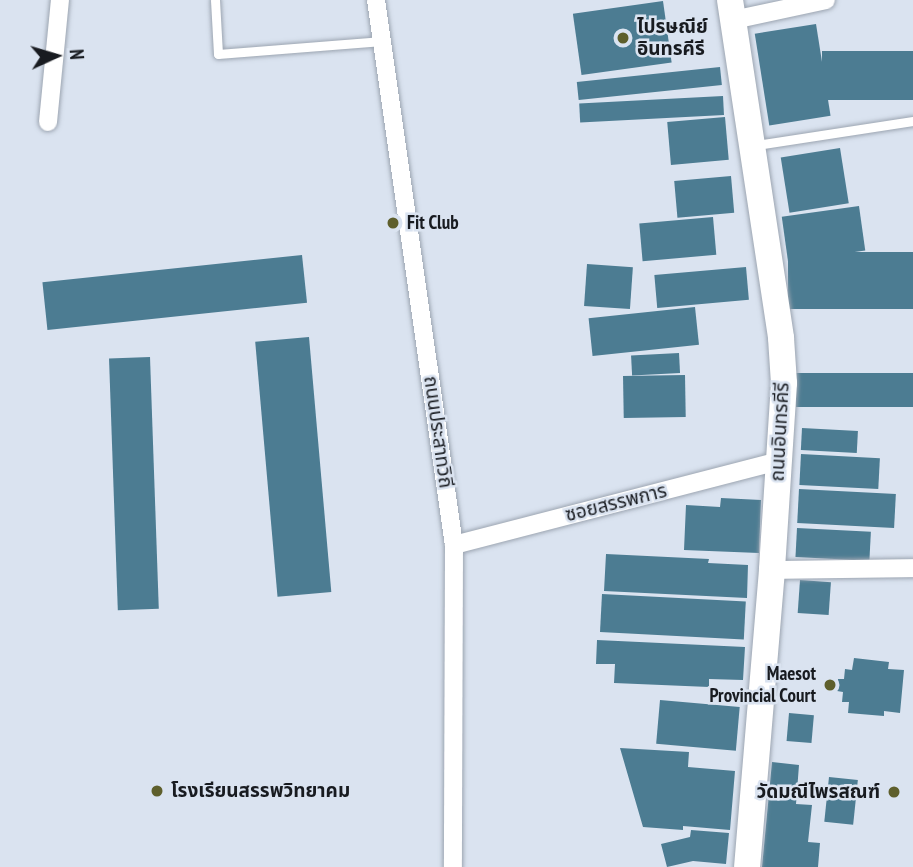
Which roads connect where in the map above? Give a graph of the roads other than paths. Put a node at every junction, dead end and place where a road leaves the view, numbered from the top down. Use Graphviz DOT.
graph roads {
  1 [pos="60,0"];
  2 [pos="215,0"];
  3 [pos="376,0"];
  4 [pos="826,0"];
  5 [pos="731,10"];
  6 [pos="382,41"];
  7 [pos="913,121"];
  8 [pos="48,122"];
  9 [pos="752,146"];
  10 [pos="779,461"];
  11 [pos="454,545"];
  12 [pos="913,568"];
  13 [pos="772,570"];
  14 [pos="453,867"];
  15 [pos="747,867"];
  1 -- 8 [label="street"];
  2 -- 6 [label="lane"];
  3 -- 6 [label="street, ถนนประสาทวิถี"];
  4 -- 5 [label="street"];
  5 -- 9 [label="main road, ถนนอินทรคีรี"];
  6 -- 11 [label="street, ถนนประสาทวิถี"];
  7 -- 9 [label="lane"];
  9 -- 10 [label="main road, ถนนอินทรคีรี"];
  10 -- 11 [label="street, ซอยสรรพการ"];
  10 -- 13 [label="main road, ถนนอินทรคีรี"];
  11 -- 14 [label="street, ถนนประสาทวิถี"];
  12 -- 13 [label="street"];
  13 -- 15 [label="main road, ถนนอินทรคีรี"];
}
